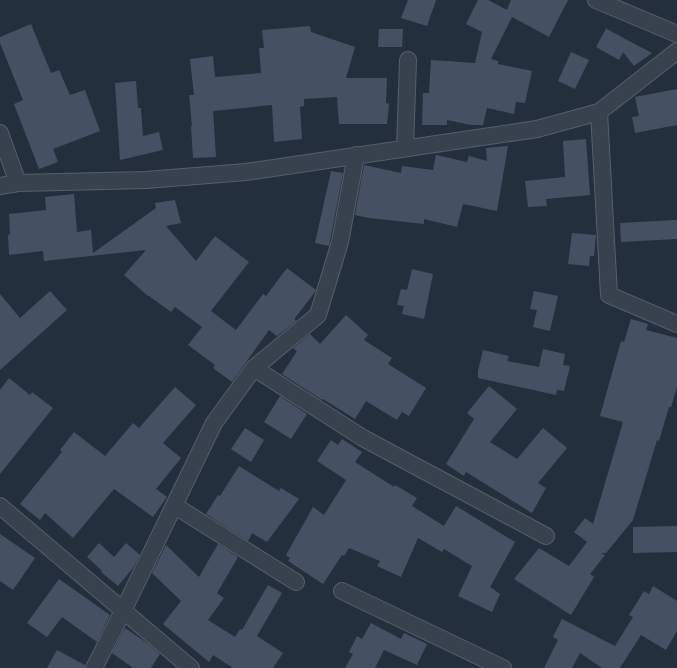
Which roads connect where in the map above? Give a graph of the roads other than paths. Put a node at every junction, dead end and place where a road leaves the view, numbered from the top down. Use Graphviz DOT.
graph roads {
  1 [pos="596,0"];
  2 [pos="677,34"];
  3 [pos="677,51"];
  4 [pos="408,60"];
  5 [pos="599,112"];
  6 [pos="0,133"];
  7 [pos="405,148"];
  8 [pos="356,155"];
  9 [pos="18,183"];
  10 [pos="0,186"];
  11 [pos="677,324"];
  12 [pos="254,368"];
  13 [pos="0,506"];
  14 [pos="175,506"];
  15 [pos="546,536"];
  16 [pos="296,582"];
  17 [pos="342,591"];
  18 [pos="123,611"];
  19 [pos="94,668"];
  20 [pos="190,668"];
  21 [pos="503,668"];
  1 -- 2 [label="street"];
  3 -- 5 [label="street"];
  4 -- 7 [label="street"];
  5 -- 7 [label="street"];
  5 -- 11 [label="street"];
  6 -- 9 [label="street"];
  7 -- 8 [label="street"];
  8 -- 9 [label="street"];
  8 -- 12 [label="street"];
  9 -- 10 [label="street"];
  12 -- 14 [label="street"];
  12 -- 15 [label="street"];
  13 -- 18 [label="street"];
  14 -- 16 [label="street"];
  14 -- 18 [label="street"];
  17 -- 21 [label="street"];
  18 -- 19 [label="street"];
  18 -- 20 [label="street"];
}
